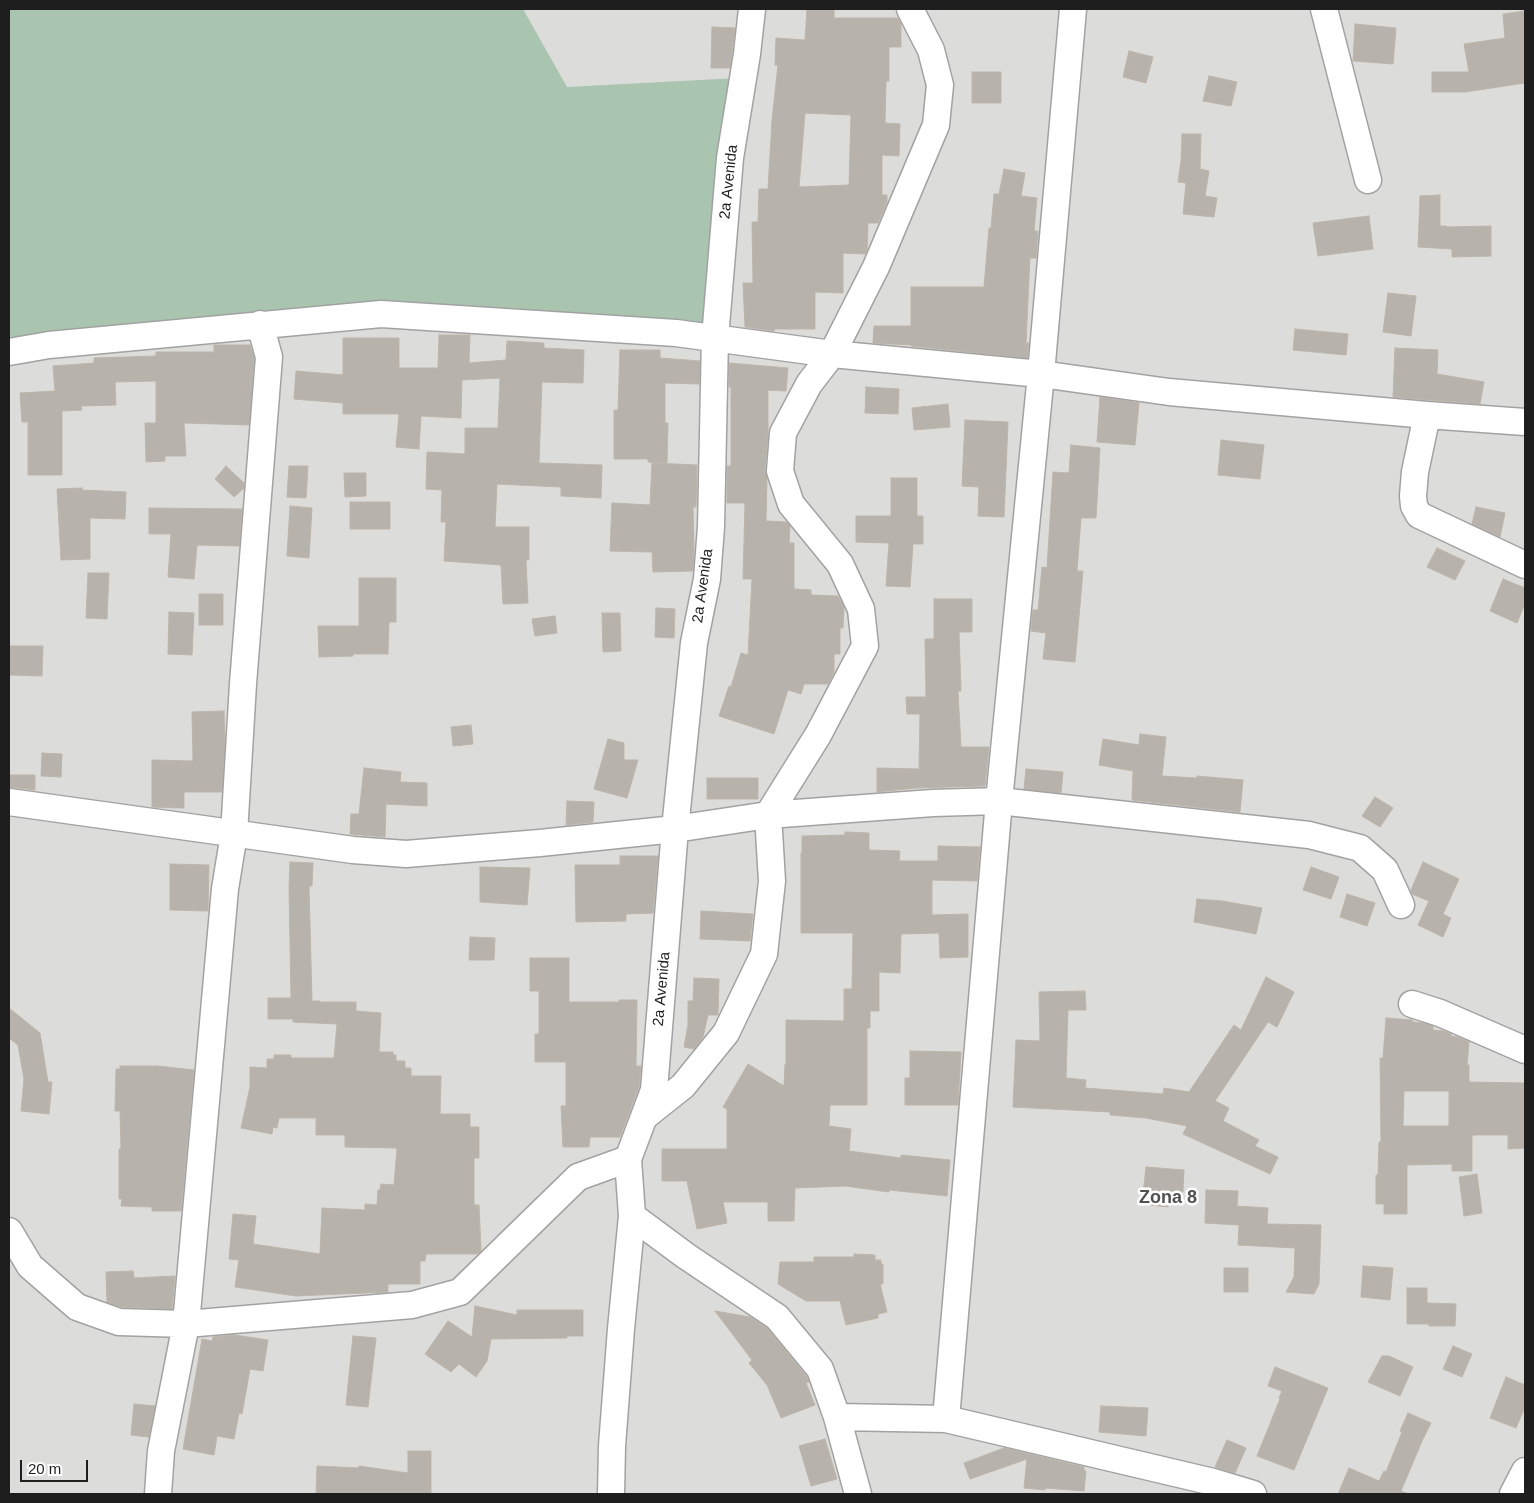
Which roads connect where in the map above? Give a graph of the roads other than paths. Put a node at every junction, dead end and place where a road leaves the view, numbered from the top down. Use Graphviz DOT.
graph roads {
  1 [pos="752,9"];
  2 [pos="910,9"];
  3 [pos="1073,9"];
  4 [pos="1324,9"];
  5 [pos="1368,180"];
  6 [pos="260,324"];
  7 [pos="715,338"];
  8 [pos="9,352"];
  9 [pos="832,354"];
  10 [pos="1041,374"];
  11 [pos="1427,415"];
  12 [pos="1525,422"];
  13 [pos="1525,565"];
  14 [pos="999,801"];
  15 [pos="9,802"];
  16 [pos="768,815"];
  17 [pos="675,829"];
  18 [pos="234,834"];
  19 [pos="1401,905"];
  20 [pos="1412,1004"];
  21 [pos="1525,1050"];
  22 [pos="644,1117"];
  23 [pos="628,1159"];
  24 [pos="632,1216"];
  25 [pos="9,1231"];
  26 [pos="186,1324"];
  27 [pos="837,1417"];
  28 [pos="946,1419"];
  29 [pos="1525,1471"];
  30 [pos="158,1494"];
  31 [pos="611,1494"];
  32 [pos="858,1494"];
  33 [pos="1253,1494"];
  34 [pos="1513,1494"];
  1 -- 7 [label="street, 2a Avenida"];
  2 -- 9 [label="street"];
  3 -- 10 [label="street"];
  4 -- 5 [label="street"];
  6 -- 7 [label="street"];
  6 -- 8 [label="street"];
  6 -- 18 [label="street"];
  7 -- 9 [label="street"];
  7 -- 17 [label="street, 2a Avenida"];
  9 -- 10 [label="street"];
  9 -- 16 [label="street"];
  10 -- 11 [label="street"];
  10 -- 14 [label="street"];
  11 -- 12 [label="street"];
  11 -- 13 [label="street"];
  14 -- 16 [label="street"];
  14 -- 19 [label="street"];
  14 -- 28 [label="street"];
  15 -- 18 [label="street"];
  16 -- 17 [label="street"];
  16 -- 22 [label="street"];
  17 -- 18 [label="street"];
  17 -- 22 [label="street, 2a Avenida"];
  18 -- 26 [label="street"];
  20 -- 21 [label="street"];
  22 -- 23 [label="street, 2a Avenida"];
  23 -- 24 [label="street"];
  23 -- 26 [label="street"];
  24 -- 27 [label="street"];
  24 -- 31 [label="street"];
  25 -- 26 [label="street"];
  26 -- 30 [label="street"];
  27 -- 28 [label="street"];
  27 -- 32 [label="street"];
  28 -- 33 [label="street"];
  29 -- 34 [label="street"];
}
